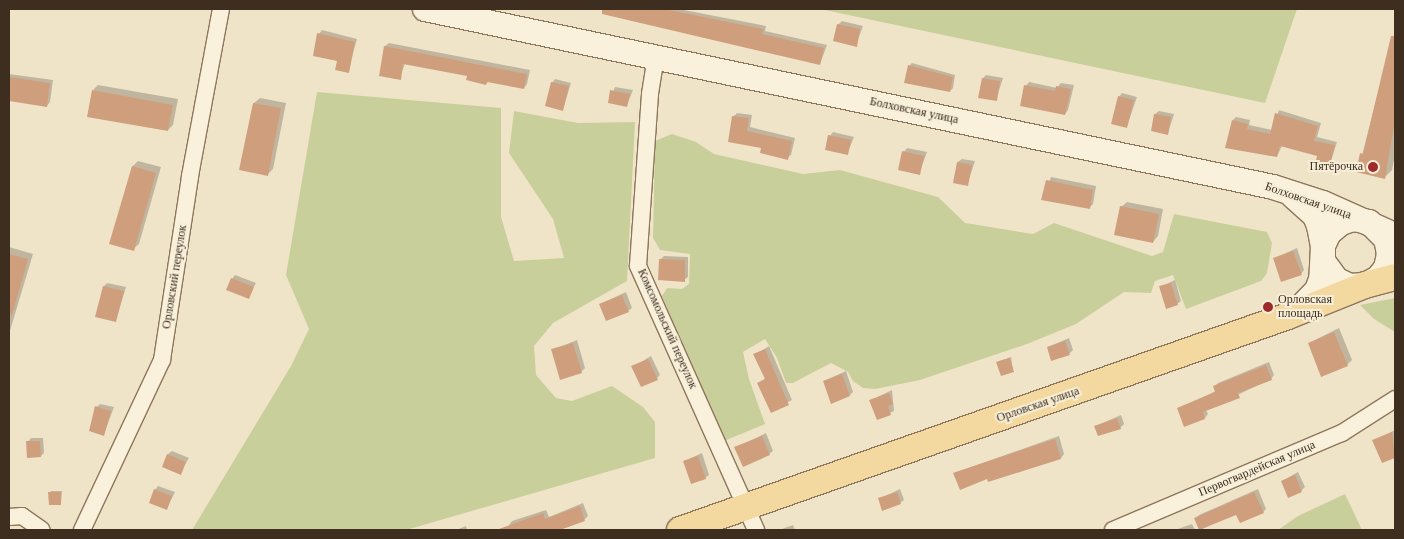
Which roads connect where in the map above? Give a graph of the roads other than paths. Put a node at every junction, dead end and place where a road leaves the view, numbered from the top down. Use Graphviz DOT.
graph roads {
  1 [pos="221,9"];
  2 [pos="425,9"];
  3 [pos="656,56"];
  4 [pos="1273,187"];
  5 [pos="1369,222"];
  6 [pos="1395,235"];
  7 [pos="1323,246"];
  8 [pos="1395,277"];
  9 [pos="1365,285"];
  10 [pos="1294,314"];
  11 [pos="1395,399"];
  12 [pos="9,517"];
  13 [pos="752,519"];
  14 [pos="42,530"];
  15 [pos="82,530"];
  16 [pos="680,530"];
  17 [pos="1113,530"];
  1 -- 15 [label="street, Орловский переулок"];
  2 -- 3 [label="main road, Болховская улица"];
  3 -- 4 [label="main road, Болховская улица"];
  3 -- 13 [label="street, Комсомольский переулок"];
  4 -- 5 [label="main road, Болховская улица"];
  4 -- 7 [label="main road"];
  5 -- 6 [label="main road, Болховская улица"];
  5 -- 7 [label="main road"];
  5 -- 9 [label="main road"];
  7 -- 9 [label="main road"];
  7 -- 10 [label="main road"];
  8 -- 9 [label="main road, Орловская улица"];
  9 -- 10 [label="main road, Орловская улица"];
  10 -- 13 [label="main road, Орловская улица"];
  11 -- 17 [label="street, Первогвардейская улица"];
  12 -- 14 [label="street"];
  13 -- 16 [label="main road, Орловская улица"];
}
